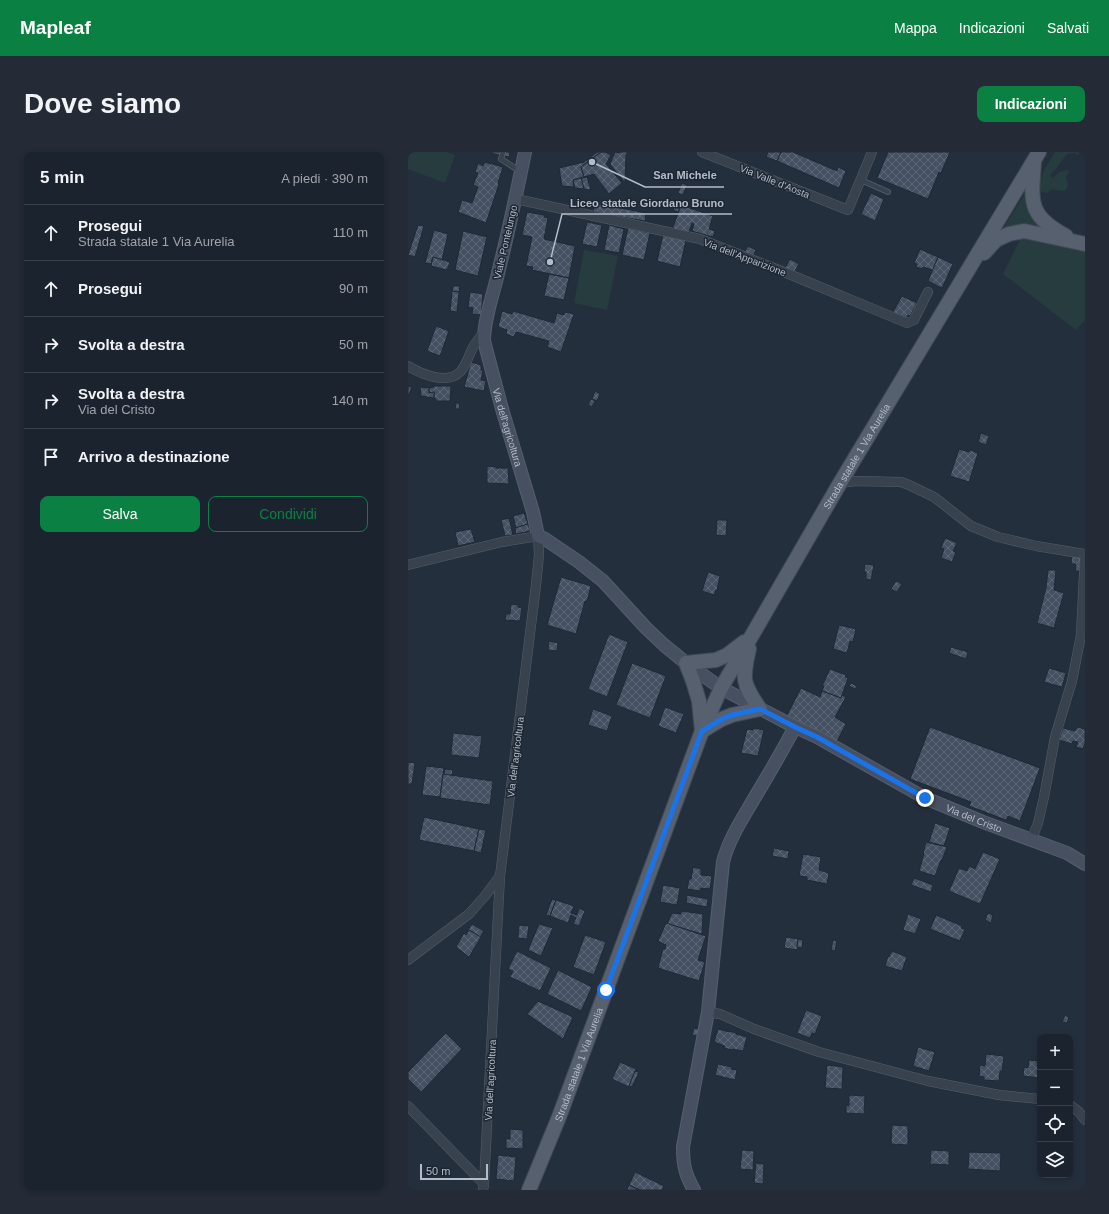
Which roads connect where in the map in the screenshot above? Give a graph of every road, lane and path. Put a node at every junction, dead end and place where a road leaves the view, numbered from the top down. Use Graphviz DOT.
graph roads {
  1 [pos="503,152"];
  2 [pos="526,152"];
  3 [pos="702,152"];
  4 [pos="872,152"];
  5 [pos="1037,154"];
  6 [pos="521,172"];
  7 [pos="861,180"];
  8 [pos="888,192"];
  9 [pos="516,199"];
  10 [pos="1081,243"];
  11 [pos="964,278"];
  12 [pos="928,292"];
  13 [pos="484,332"];
  14 [pos="408,366"];
  15 [pos="840,483"];
  16 [pos="538,536"];
  17 [pos="1085,554"];
  18 [pos="408,565"];
  19 [pos="751,637"];
  20 [pos="686,663"];
  21 [pos="721,688"];
  22 [pos="760,709"];
  23 [pos="795,727"];
  24 [pos="702,731"];
  25 [pos="1031,841"];
  26 [pos="1085,864"];
  27 [pos="500,876"];
  28 [pos="408,960"];
  29 [pos="708,1012"];
  30 [pos="1037,1099"];
  31 [pos="408,1106"];
  32 [pos="1071,1106"];
  33 [pos="1085,1120"];
  34 [pos="484,1187"];
  35 [pos="529,1190"];
  36 [pos="694,1190"];
  1 -- 6 [label="lane"];
  2 -- 6 [label="street, Viale Pontelungo"];
  3 -- 7 [label="street, Via Valle d'Aosta"];
  4 -- 7 [label="street"];
  5 -- 10 [label="main road"];
  5 -- 11 [label="main road"];
  6 -- 9 [label="street, Viale Pontelungo"];
  7 -- 8 [label="lane"];
  9 -- 12 [label="street, Via dell'Apparizione"];
  9 -- 13 [label="street, Viale Pontelungo"];
  10 -- 11 [label="main road"];
  11 -- 15 [label="main road, Strada statale 1 Via Aurelia"];
  13 -- 14 [label="street"];
  13 -- 16 [label="street, Via dell'agricoltura"];
  15 -- 17 [label="street"];
  15 -- 19 [label="main road, Strada statale 1 Via Aurelia"];
  16 -- 18 [label="street"];
  16 -- 20 [label="street, Via del Cristo"];
  16 -- 27 [label="street, Via dell'agricoltura"];
  17 -- 25 [label="street"];
  19 -- 20 [label="main road"];
  19 -- 21 [label="main road, Strada statale 1 Via Aurelia"];
  19 -- 22 [label="main road"];
  20 -- 21 [label="street, Via del Cristo"];
  20 -- 24 [label="main road"];
  21 -- 22 [label="street, Via del Cristo"];
  21 -- 24 [label="main road, Strada statale 1 Via Aurelia"];
  22 -- 23 [label="street, Via del Cristo"];
  22 -- 24 [label="main road"];
  23 -- 25 [label="street, Via del Cristo"];
  23 -- 29 [label="street"];
  24 -- 35 [label="main road, Strada statale 1 Via Aurelia"];
  25 -- 26 [label="street, Via del Cristo"];
  27 -- 28 [label="street"];
  27 -- 34 [label="street, Via dell'agricoltura"];
  29 -- 30 [label="street"];
  29 -- 36 [label="street"];
  31 -- 34 [label="street"];
  32 -- 33 [label="street"];
}
